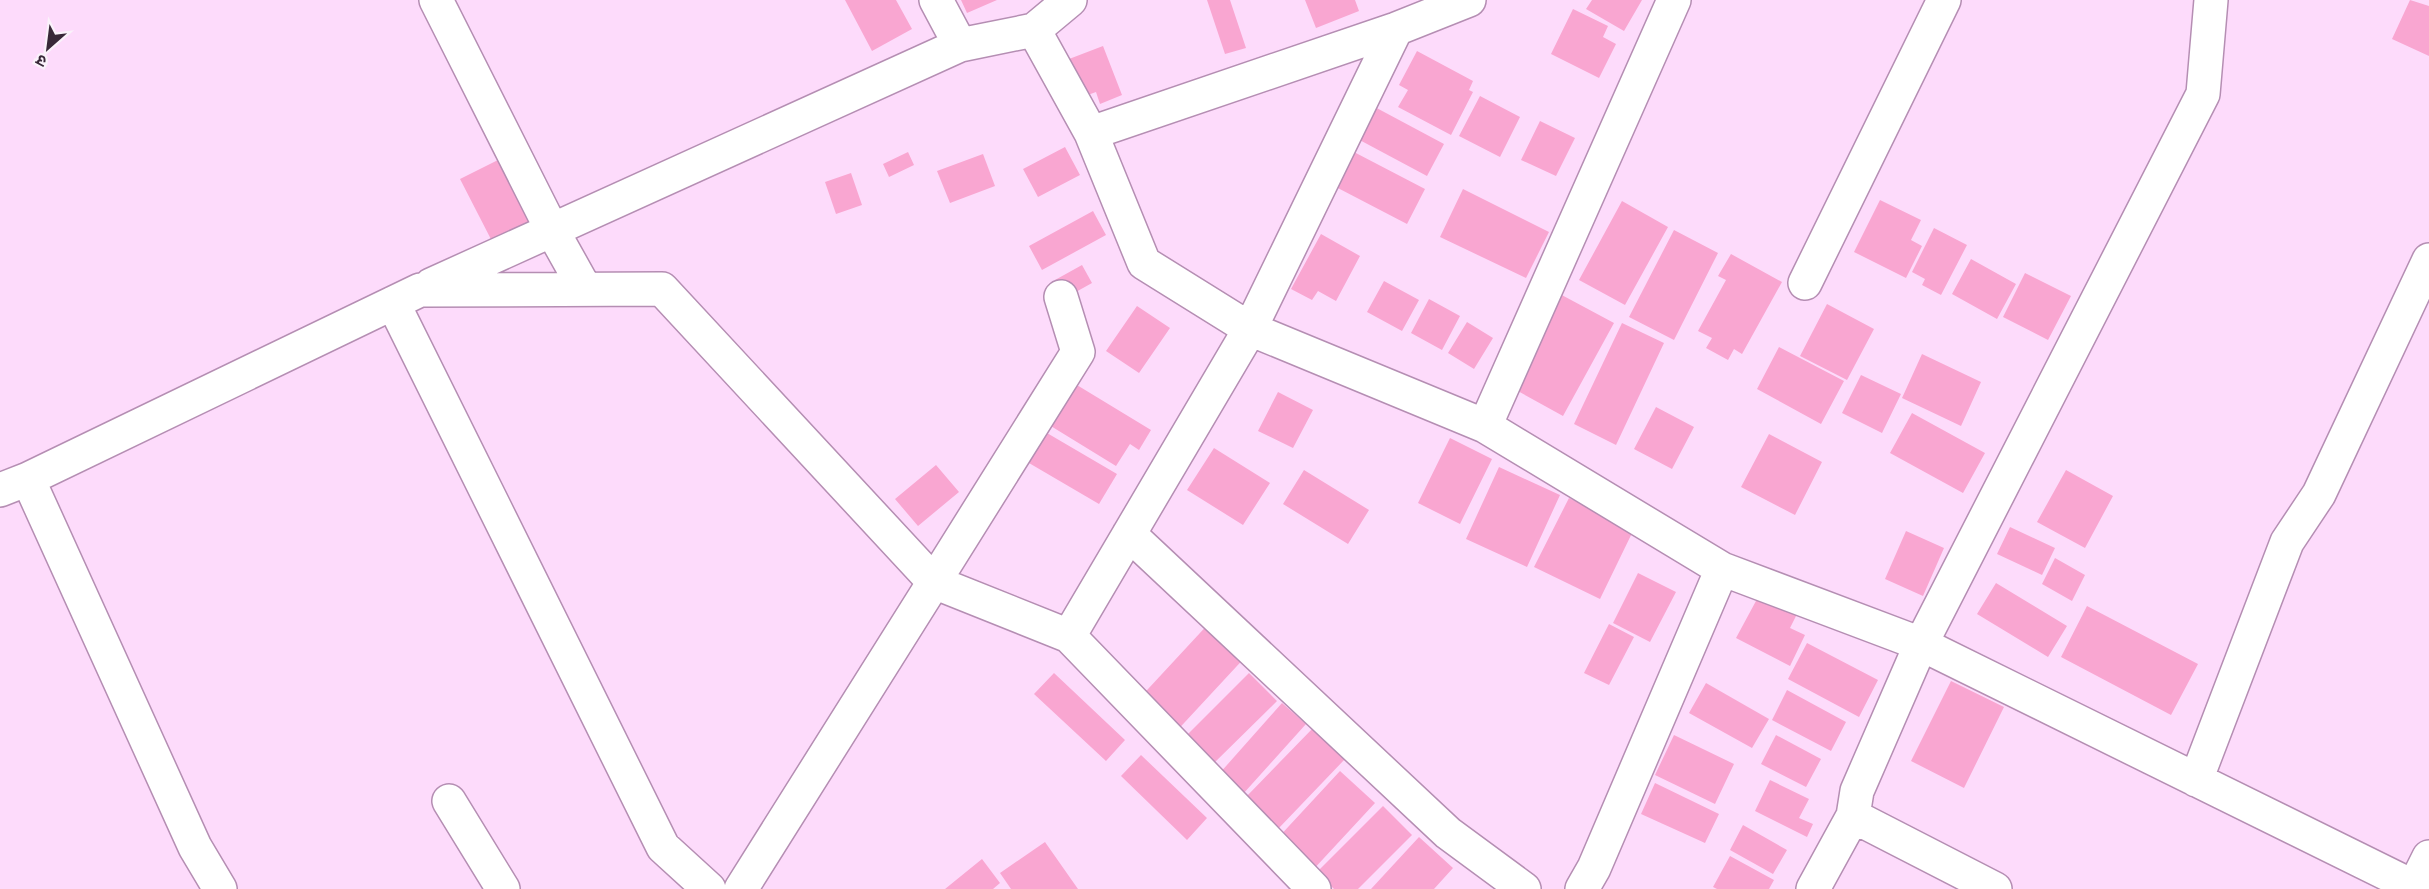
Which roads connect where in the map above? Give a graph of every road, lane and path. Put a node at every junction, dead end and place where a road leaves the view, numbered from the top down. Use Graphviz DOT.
graph roads {
  1 [pos="436,0"];
  2 [pos="936,0"];
  3 [pos="1070,0"];
  4 [pos="1469,0"];
  5 [pos="1674,0"];
  6 [pos="1944,0"];
  7 [pos="2211,0"];
  8 [pos="1396,29"];
  9 [pos="1034,30"];
  10 [pos="960,45"];
  11 [pos="1091,133"];
  12 [pos="552,230"];
  13 [pos="2424,280"];
  14 [pos="1805,283"];
  15 [pos="585,289"];
  16 [pos="406,296"];
  17 [pos="1061,297"];
  18 [pos="1250,329"];
  19 [pos="1485,426"];
  20 [pos="14,485"];
  21 [pos="1129,534"];
  22 [pos="1722,569"];
  23 [pos="934,582"];
  24 [pos="1069,636"];
  25 [pos="1921,644"];
  26 [pos="2196,780"];
  27 [pos="449,801"];
  28 [pos="1853,816"];
  29 [pos="2429,857"];
  30 [pos="2416,888"];
  31 [pos="220,889"];
  32 [pos="503,889"];
  33 [pos="710,889"];
  34 [pos="741,889"];
  35 [pos="1314,889"];
  36 [pos="1524,889"];
  37 [pos="1582,889"];
  38 [pos="1813,889"];
  39 [pos="1995,889"];
  1 -- 12 [label="street"];
  2 -- 10 [label="street"];
  3 -- 9 [label="street"];
  4 -- 8 [label="street"];
  5 -- 19 [label="street"];
  6 -- 14 [label="street"];
  7 -- 25 [label="street"];
  8 -- 11 [label="street"];
  8 -- 18 [label="street"];
  9 -- 10 [label="street"];
  9 -- 11 [label="street"];
  10 -- 12 [label="street"];
  11 -- 18 [label="street"];
  12 -- 15 [label="street"];
  12 -- 16 [label="street"];
  13 -- 26 [label="street"];
  15 -- 16 [label="street"];
  15 -- 23 [label="street"];
  16 -- 20 [label="street"];
  16 -- 33 [label="street"];
  17 -- 23 [label="street"];
  18 -- 19 [label="street"];
  18 -- 21 [label="street"];
  19 -- 22 [label="street"];
  20 -- 31 [label="street"];
  21 -- 24 [label="street"];
  21 -- 36 [label="street"];
  22 -- 25 [label="street"];
  22 -- 37 [label="street"];
  23 -- 24 [label="street"];
  23 -- 34 [label="street"];
  24 -- 35 [label="street"];
  25 -- 26 [label="street"];
  25 -- 28 [label="street"];
  26 -- 30 [label="street"];
  27 -- 32 [label="street"];
  28 -- 38 [label="street"];
  28 -- 39 [label="street"];
  29 -- 30 [label="street"];
}
